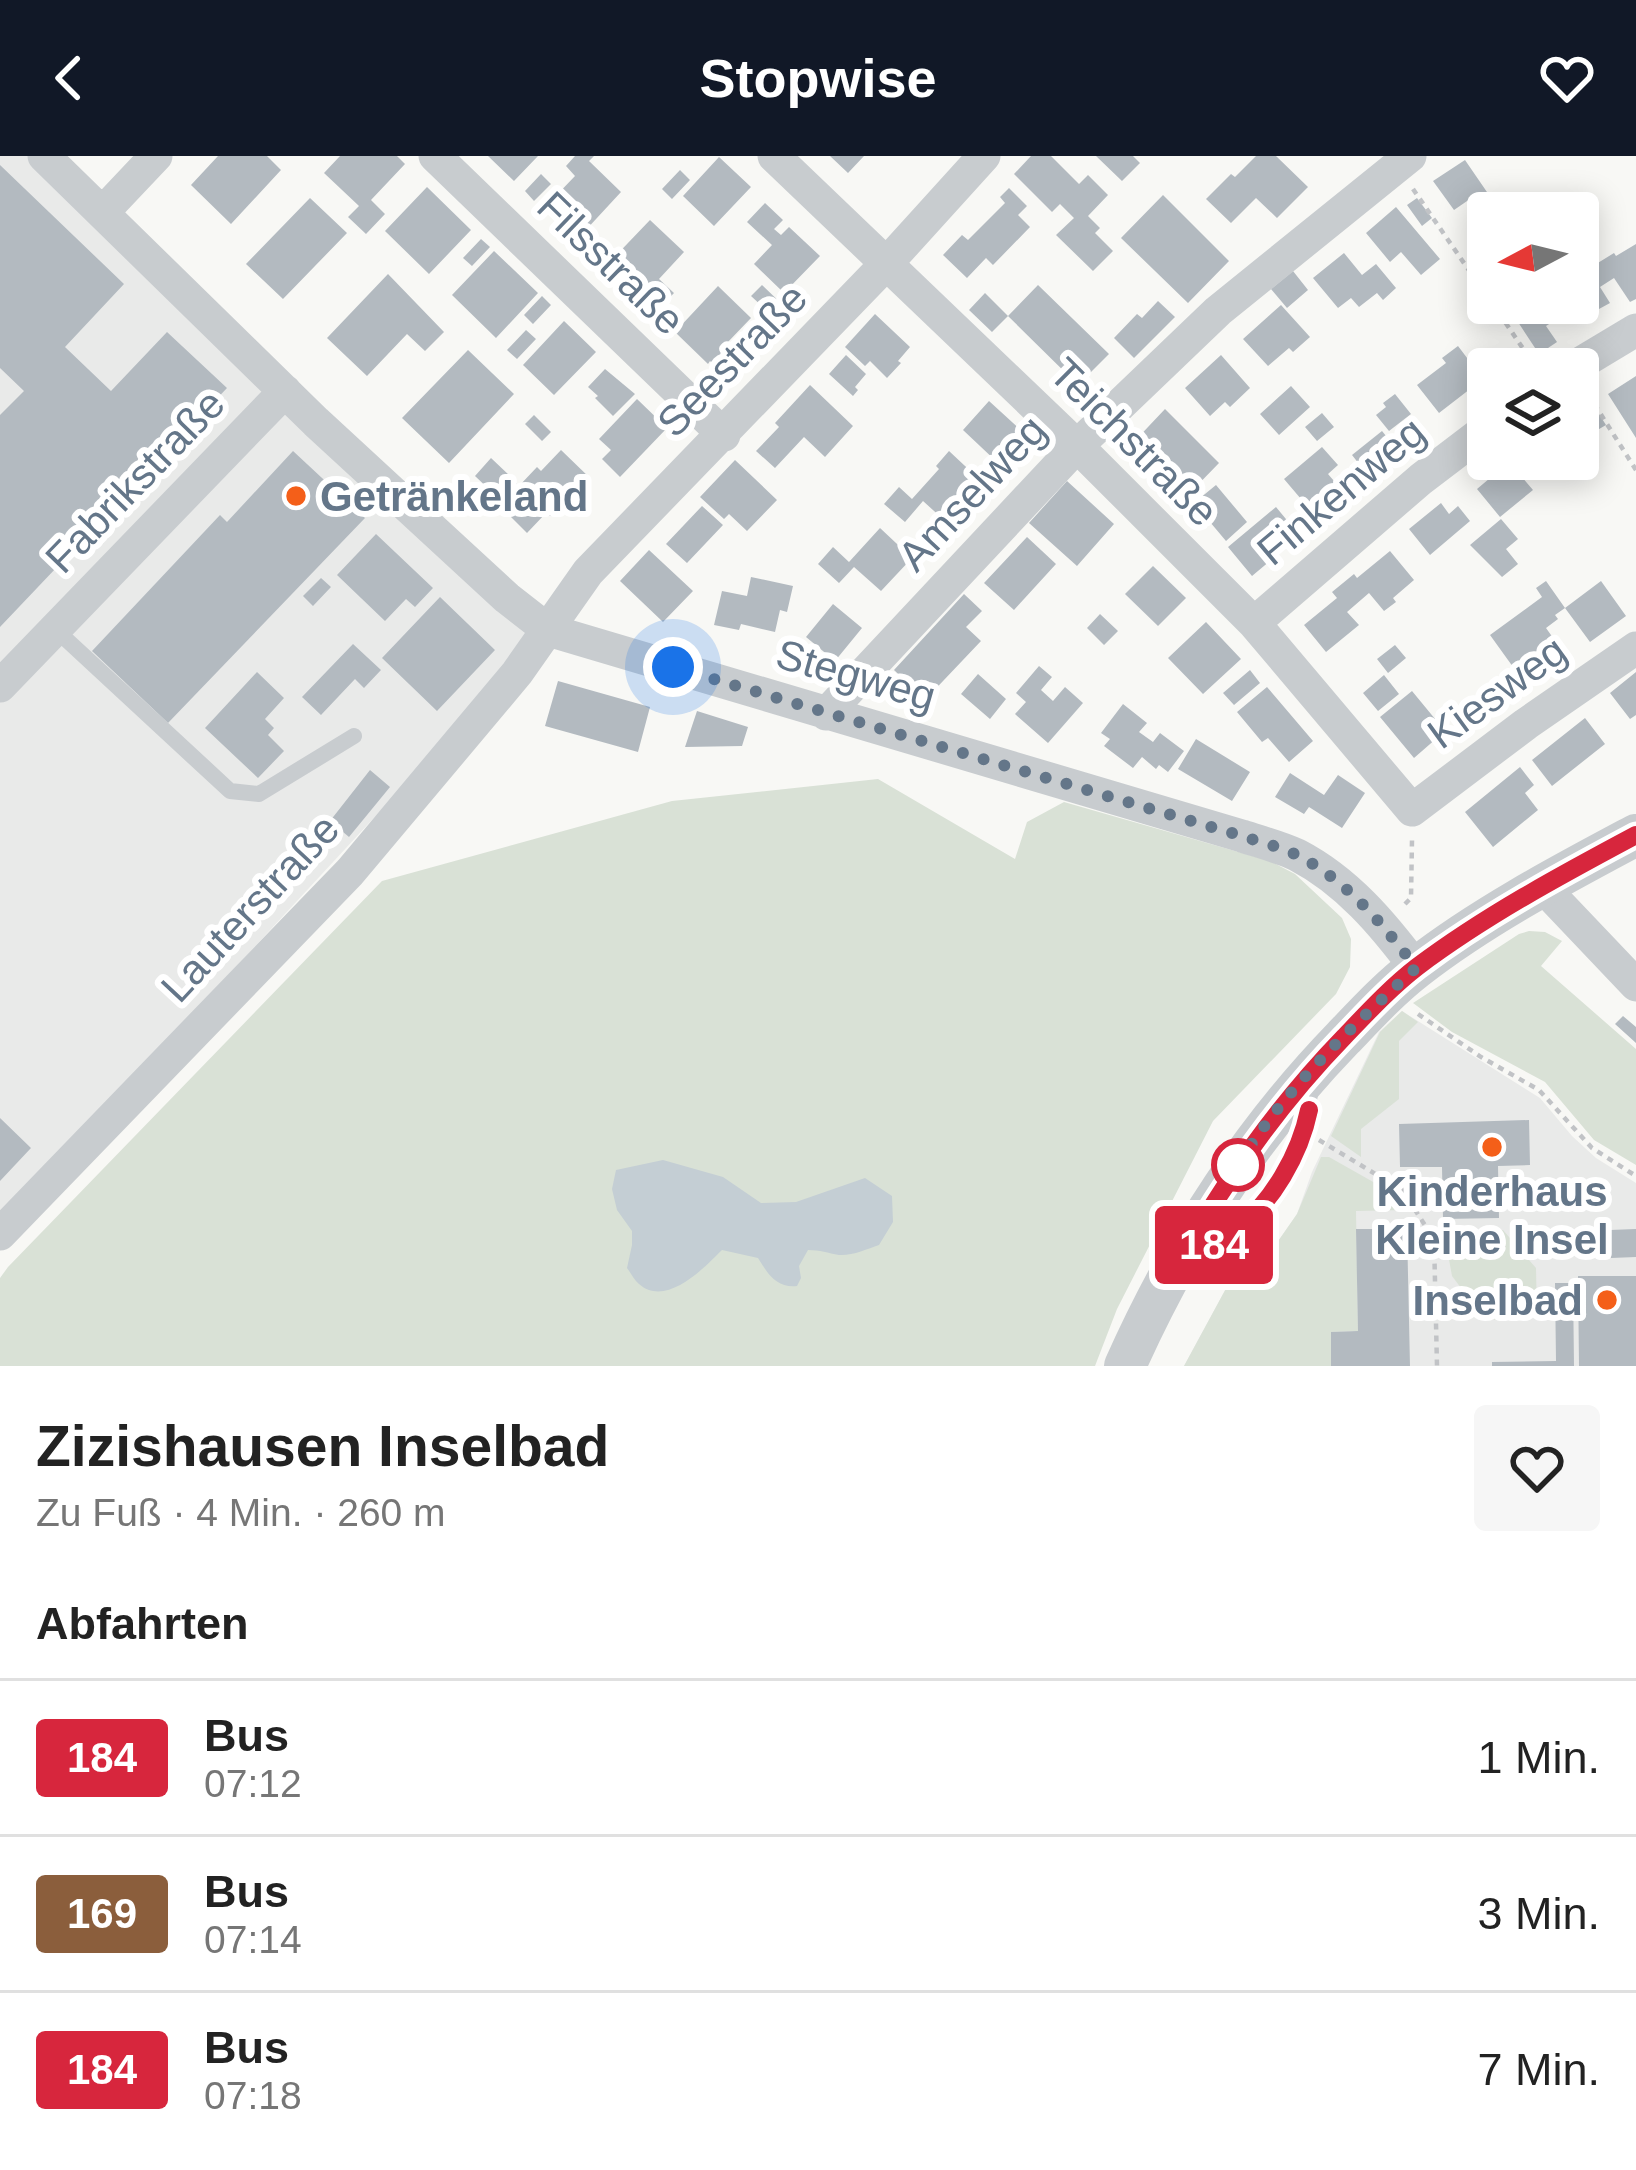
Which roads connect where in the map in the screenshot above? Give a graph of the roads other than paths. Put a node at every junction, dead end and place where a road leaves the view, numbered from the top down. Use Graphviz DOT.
graph roads {
  1 [pos="44,156"];
  2 [pos="156,156"];
  3 [pos="436,156"];
  4 [pos="774,156"];
  5 [pos="984,156"];
  6 [pos="1403,161"];
  7 [pos="103,212"];
  8 [pos="886,264"];
  9 [pos="1636,330"];
  10 [pos="1599,352"];
  11 [pos="285,391"];
  12 [pos="724,435"];
  13 [pos="1467,444"];
  14 [pos="1077,446"];
  15 [pos="1254,623"];
  16 [pos="55,629"];
  17 [pos="548,629"];
  18 [pos="1636,648"];
  19 [pos="0,686"];
  20 [pos="826,714"];
  21 [pos="354,736"];
  22 [pos="1412,810"];
  23 [pos="1636,836"];
  24 [pos="1541,885"];
  25 [pos="1404,979"];
  26 [pos="1636,985"];
  27 [pos="1314,1068"];
  28 [pos="0,1234"];
  29 [pos="1178,1264"];
  30 [pos="1125,1366"];
  1 -- 7 [label="street, Stegweg"];
  2 -- 7 [label="street"];
  3 -- 12 [label="street, Filsstraße"];
  4 -- 8 [label="street, Teichstraße"];
  5 -- 8 [label="street, Seestraße"];
  6 -- 14 [label="street, Amselweg"];
  7 -- 11 [label="street, Stegweg"];
  8 -- 12 [label="street, Seestraße"];
  8 -- 14 [label="street, Teichstraße"];
  9 -- 10 [label="street"];
  11 -- 16 [label="street, Fabrikstraße"];
  11 -- 17 [label="street, Stegweg"];
  12 -- 17 [label="street, Seestraße"];
  13 -- 15 [label="street, Finkenweg"];
  14 -- 15 [label="street, Teichstraße"];
  14 -- 20 [label="street, Amselweg"];
  15 -- 22 [label="street, Teichstraße"];
  16 -- 19 [label="street, Fabrikstraße"];
  16 -- 21 [label="lane"];
  17 -- 20 [label="street, Stegweg"];
  17 -- 28 [label="street, Lauterstraße"];
  18 -- 22 [label="street, Kiesweg"];
  20 -- 25 [label="street, Stegweg"];
  23 -- 24 [label="street"];
  24 -- 25 [label="street"];
  24 -- 26 [label="street"];
  25 -- 27 [label="street"];
  27 -- 29 [label="street"];
  27 -- 29 [label="lane"];
  29 -- 30 [label="street"];
}
